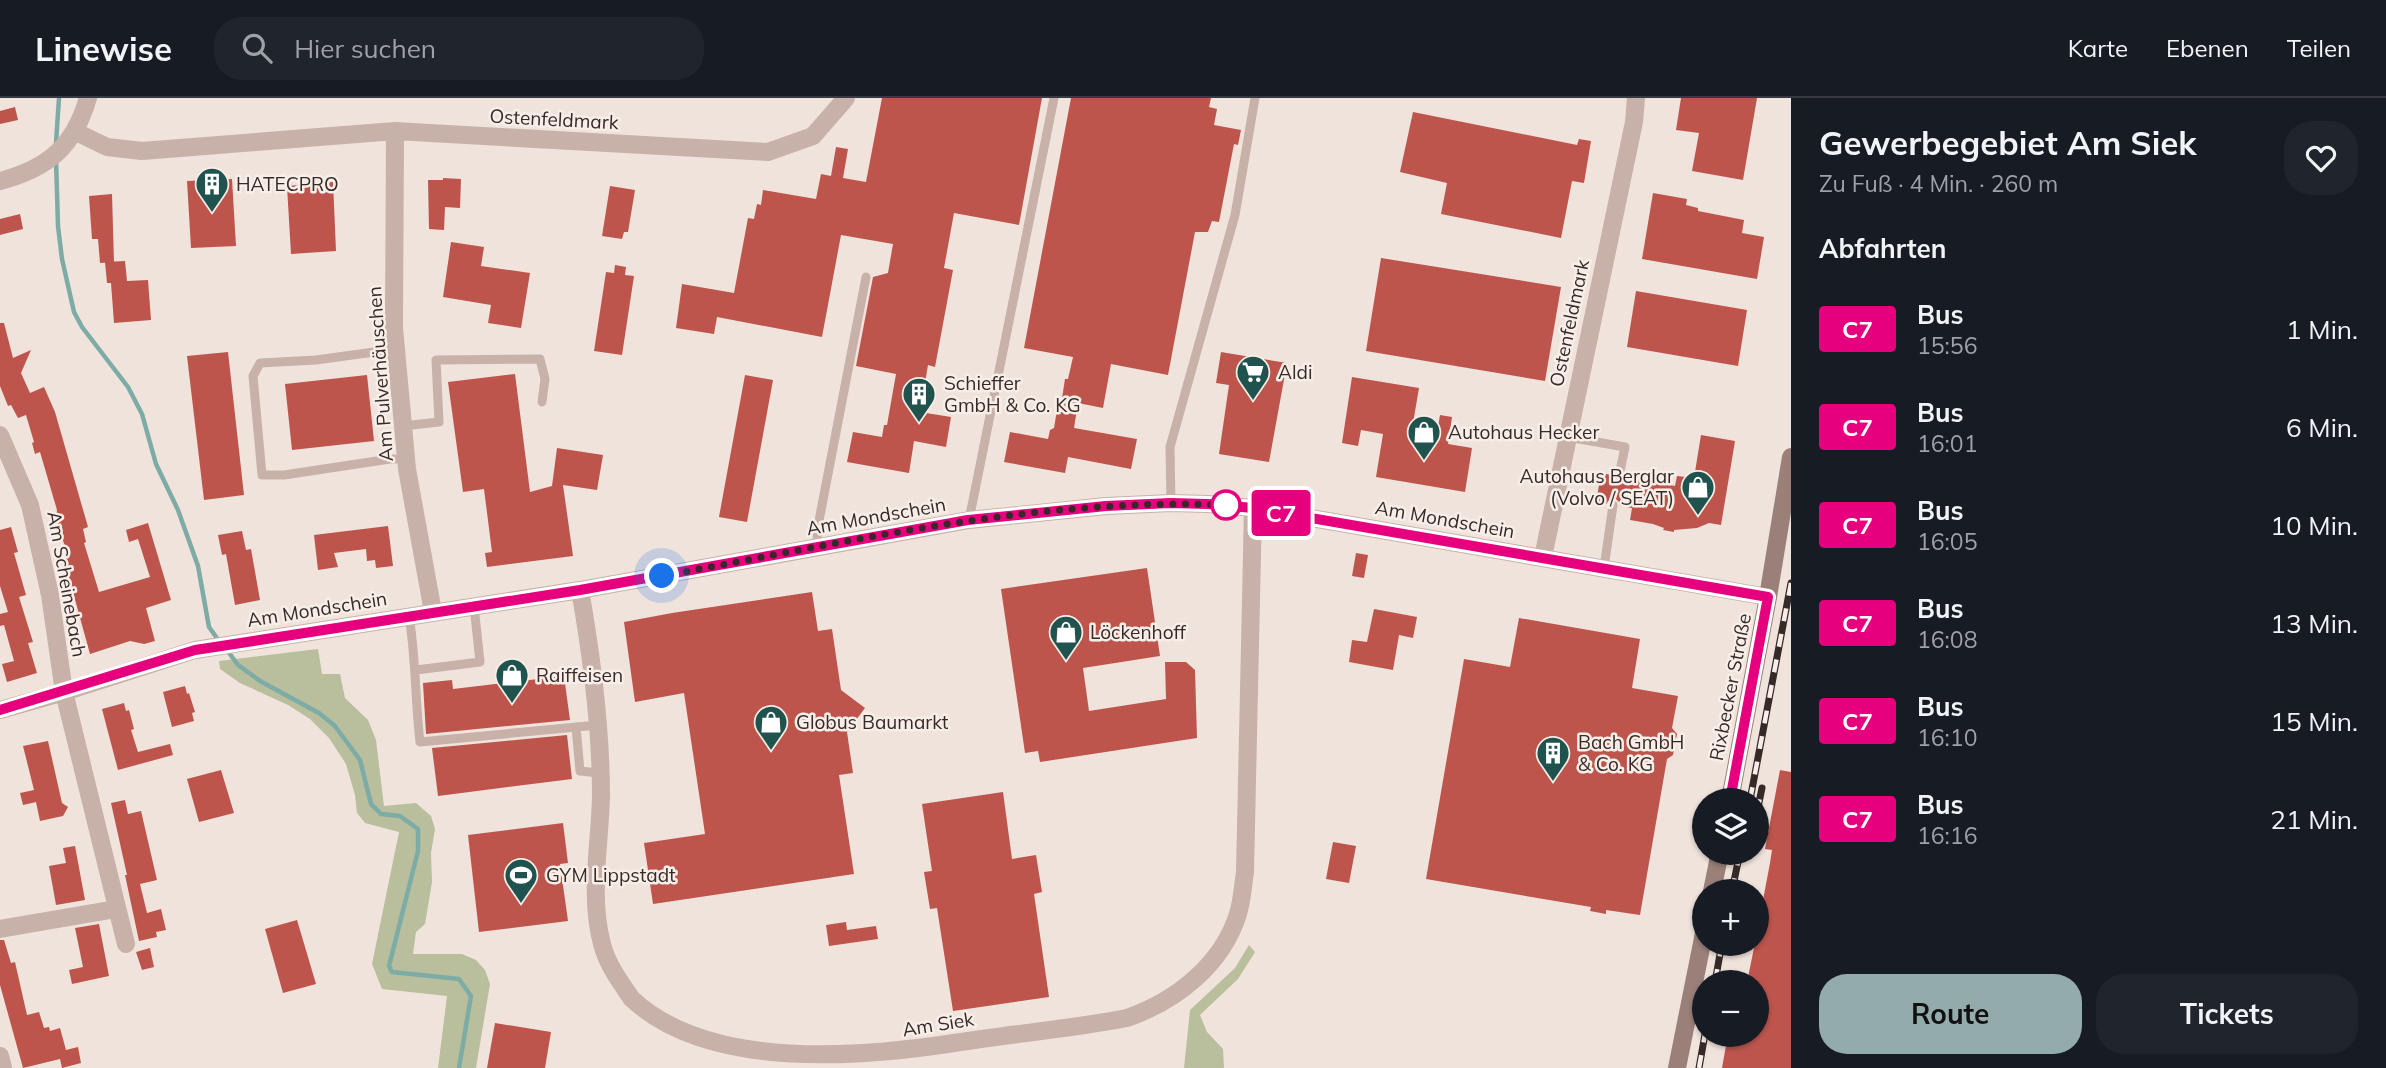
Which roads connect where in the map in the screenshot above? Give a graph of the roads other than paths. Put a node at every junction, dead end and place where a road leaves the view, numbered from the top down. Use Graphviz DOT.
graph roads {
  1 [pos="88,98"];
  2 [pos="846,98"];
  3 [pos="1054,98"];
  4 [pos="1255,98"];
  5 [pos="1636,98"];
  6 [pos="395,131"];
  7 [pos="76,132"];
  8 [pos="0,181"];
  9 [pos="866,277"];
  10 [pos="396,348"];
  11 [pos="542,402"];
  12 [pos="403,426"];
  13 [pos="0,435"];
  14 [pos="1568,437"];
  15 [pos="1791,457"];
  16 [pos="406,459"];
  17 [pos="1619,476"];
  18 [pos="1171,503"];
  19 [pos="1614,505"];
  20 [pos="1253,508"];
  21 [pos="968,520"];
  22 [pos="818,548"];
  23 [pos="1543,557"];
  24 [pos="1604,568"];
  25 [pos="580,590"];
  26 [pos="1768,597"];
  27 [pos="474,606"];
  28 [pos="433,612"];
  29 [pos="408,616"];
  30 [pos="416,670"];
  31 [pos="64,692"];
  32 [pos="0,710"];
  33 [pos="598,725"];
  34 [pos="576,727"];
  35 [pos="600,773"];
  36 [pos="1732,788"];
  37 [pos="117,909"];
  38 [pos="0,929"];
  39 [pos="126,944"];
  40 [pos="1699,956"];
  41 [pos="0,1056"];
  42 [pos="3,1068"];
  43 [pos="1677,1068"];
  1 -- 7 [label="street"];
  2 -- 6 [label="street, Ostenfeldmark"];
  3 -- 21 [label="lane"];
  4 -- 18 [label="lane"];
  5 -- 14 [label="street, Ostenfeldmark"];
  6 -- 7 [label="street, Ostenfeldmark"];
  6 -- 10 [label="street, Am Pulverhäuschen"];
  7 -- 8 [label="street"];
  9 -- 22 [label="lane"];
  10 -- 12 [label="street, Am Pulverhäuschen"];
  10 -- 16 [label="lane"];
  11 -- 12 [label="lane"];
  12 -- 16 [label="street, Am Pulverhäuschen"];
  13 -- 31 [label="street, Am Scheinebach"];
  14 -- 17 [label="lane"];
  14 -- 23 [label="street, Ostenfeldmark"];
  15 -- 26 [label="main road, Rixbecker Straße"];
  16 -- 28 [label="street, Am Pulverhäuschen"];
  18 -- 20 [label="street, Am Mondschein"];
  18 -- 21 [label="street, Am Mondschein"];
  19 -- 24 [label="lane"];
  20 -- 23 [label="street, Am Mondschein"];
  20 -- 35 [label="street, Am Siek"];
  21 -- 22 [label="street, Am Mondschein"];
  22 -- 25 [label="street, Am Mondschein"];
  23 -- 24 [label="street, Am Mondschein"];
  24 -- 26 [label="street, Am Mondschein"];
  25 -- 27 [label="street, Am Mondschein"];
  25 -- 33 [label="street, Am Siek"];
  26 -- 36 [label="main road, Rixbecker Straße"];
  27 -- 28 [label="street, Am Mondschein"];
  27 -- 30 [label="lane"];
  28 -- 29 [label="street, Am Mondschein"];
  29 -- 30 [label="lane"];
  29 -- 31 [label="street, Am Mondschein"];
  30 -- 34 [label="lane"];
  31 -- 32 [label="street, Am Mondschein"];
  31 -- 37 [label="street, Am Scheinebach"];
  33 -- 34 [label="lane"];
  33 -- 35 [label="street, Am Siek"];
  34 -- 35 [label="lane"];
  37 -- 38 [label="street"];
  37 -- 39 [label="street, Am Scheinebach"];
  40 -- 43 [label="main road"];
  41 -- 42 [label="street"];
}
